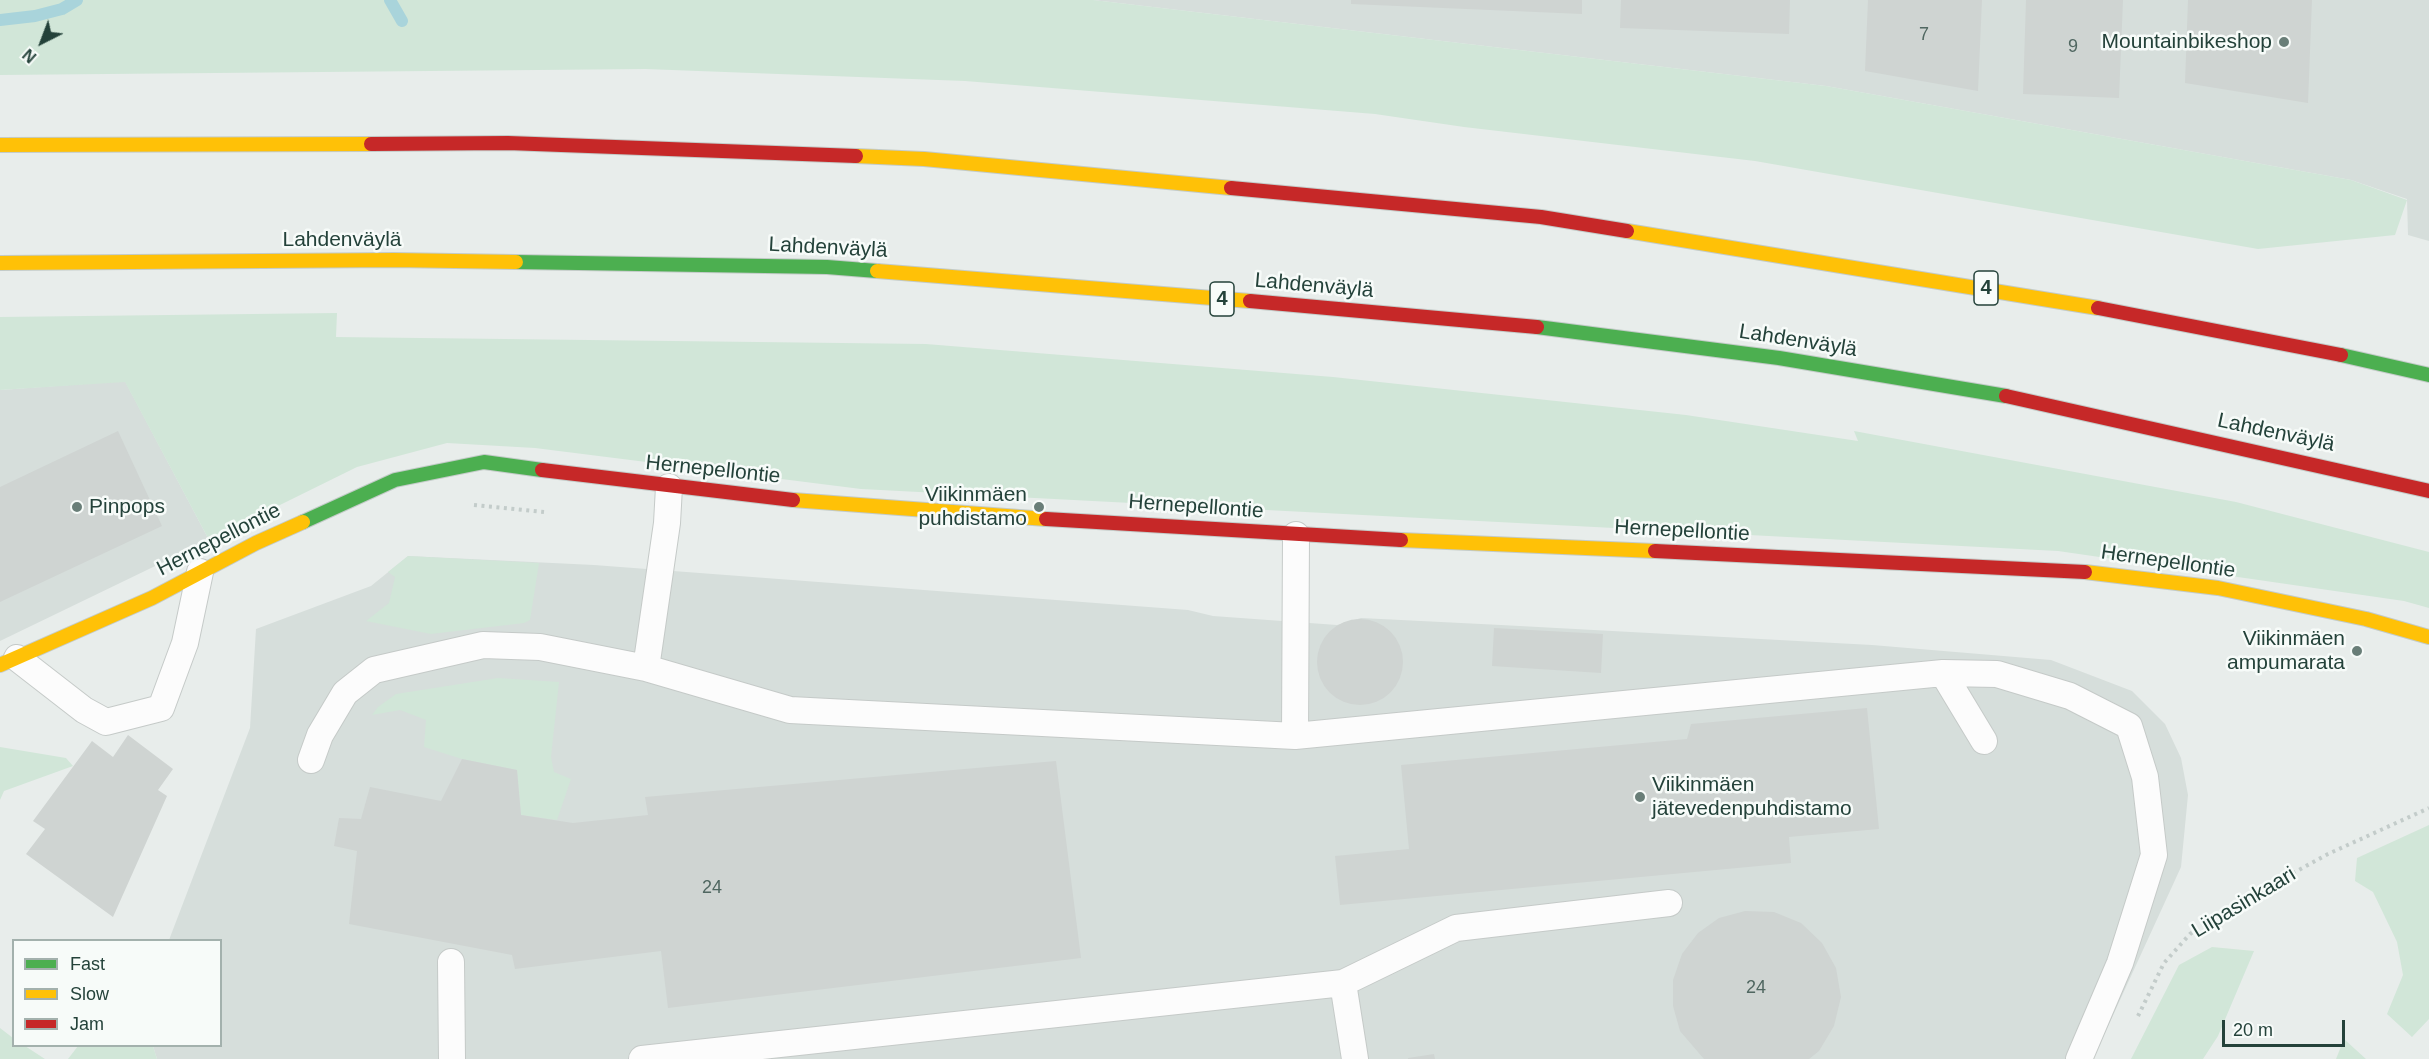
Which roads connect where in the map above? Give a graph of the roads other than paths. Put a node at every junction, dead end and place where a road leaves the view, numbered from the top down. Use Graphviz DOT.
graph roads {
  1 [pos="0,146"];
  2 [pos="0,262"];
  3 [pos="2429,375"];
  4 [pos="669,487"];
  5 [pos="2429,491"];
  6 [pos="1296,535"];
  7 [pos="200,572"];
  8 [pos="2429,637"];
  9 [pos="9,662"];
  10 [pos="646,668"];
  11 [pos="1943,673"];
  12 [pos="1295,736"];
  13 [pos="1984,741"];
  14 [pos="311,760"];
  15 [pos="1669,903"];
  16 [pos="451,962"];
  17 [pos="1343,983"];
  18 [pos="452,1059"];
  19 [pos="642,1059"];
  20 [pos="1355,1059"];
  21 [pos="2079,1059"];
  1 -- 3 [label="main road, 4"];
  2 -- 5 [label="main road, Lahdenväylä / 4"];
  4 -- 6 [label="main road, Hernepellontie"];
  4 -- 7 [label="main road, Hernepellontie"];
  4 -- 10 [label="lane"];
  6 -- 8 [label="main road, Hernepellontie"];
  6 -- 12 [label="lane"];
  7 -- 9 [label="main road, Hernepellontie"];
  7 -- 9 [label="lane"];
  10 -- 12 [label="lane"];
  10 -- 14 [label="lane"];
  11 -- 12 [label="lane"];
  11 -- 13 [label="lane"];
  11 -- 21 [label="lane"];
  15 -- 17 [label="lane"];
  16 -- 18 [label="lane"];
  17 -- 19 [label="lane"];
  17 -- 20 [label="lane"];
}
